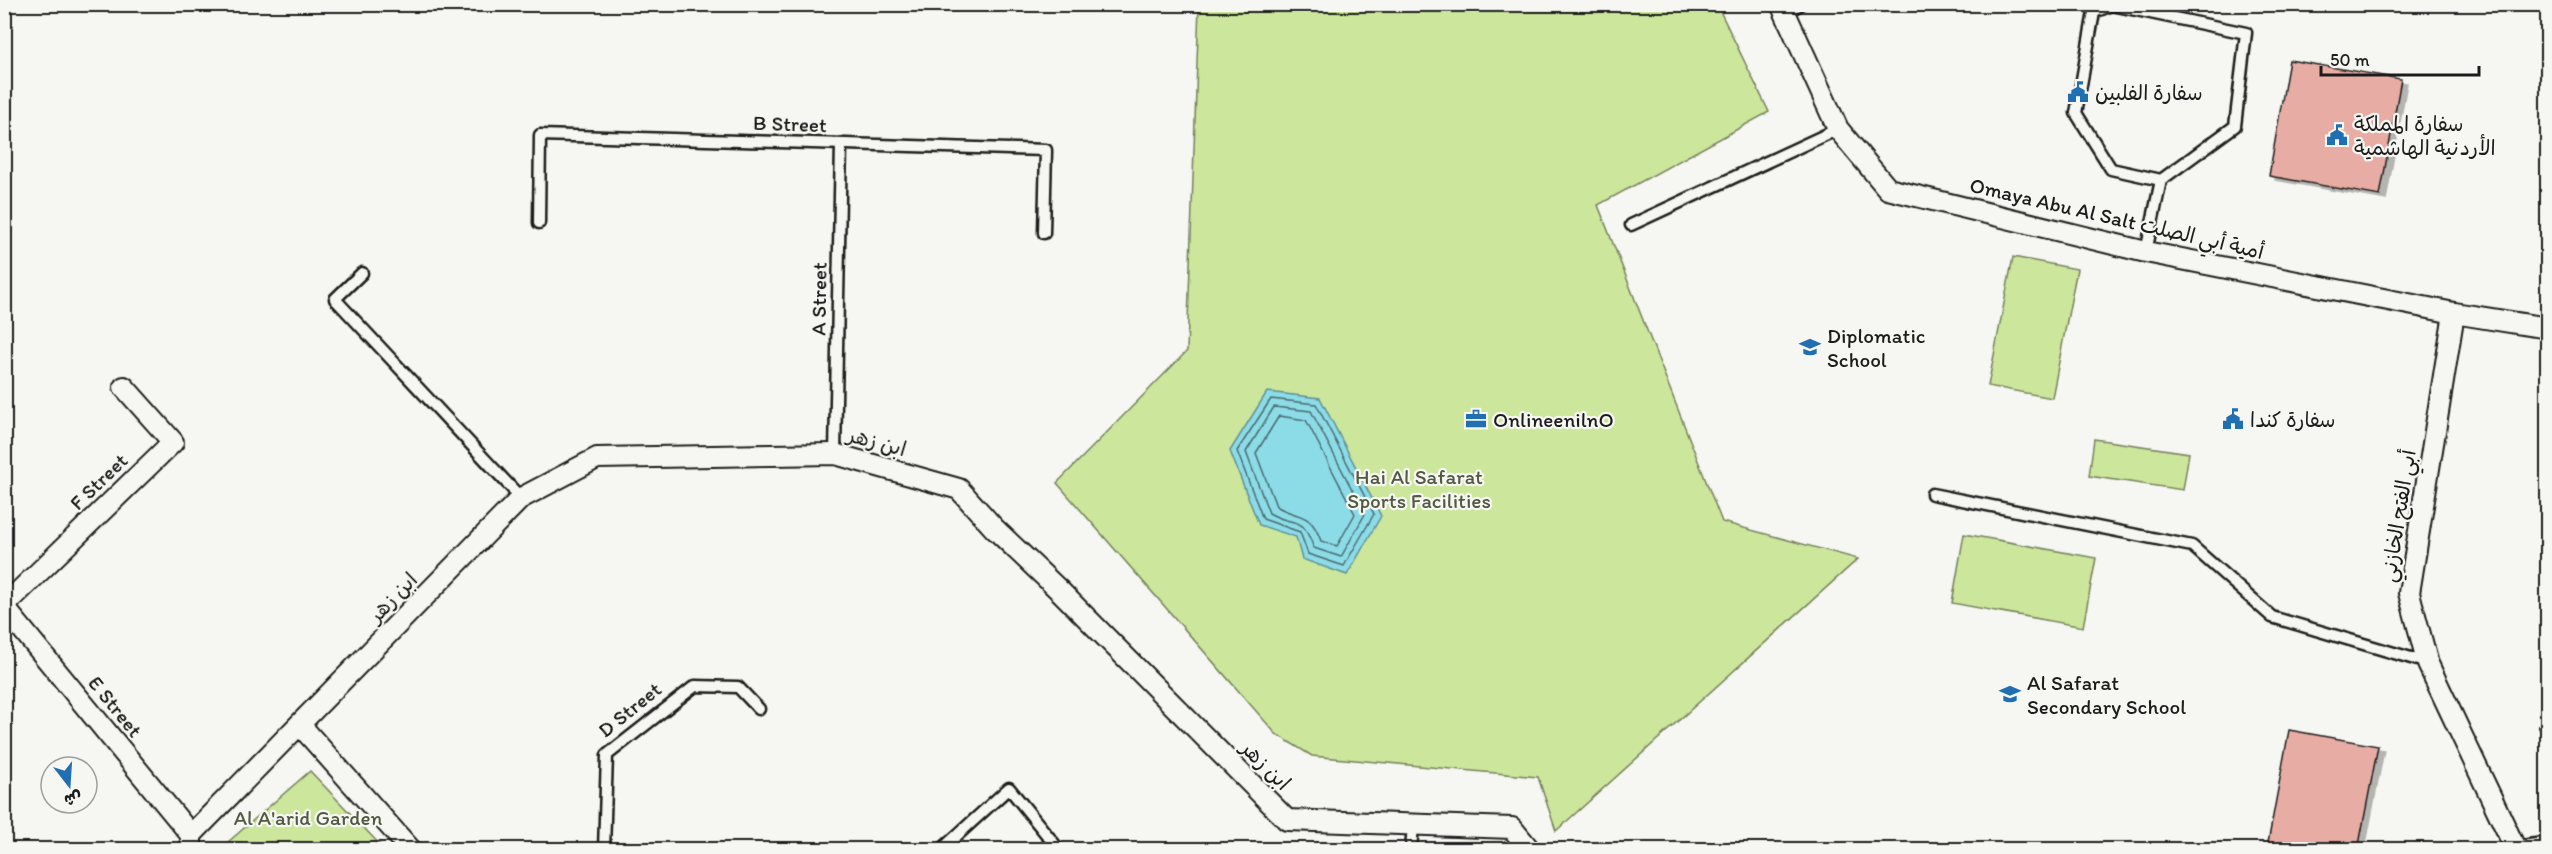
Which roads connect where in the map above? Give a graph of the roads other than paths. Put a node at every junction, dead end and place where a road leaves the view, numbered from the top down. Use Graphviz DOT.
graph roads {
  1 [pos="1789,7"];
  2 [pos="1838,129"];
  3 [pos="841,144"];
  4 [pos="2162,180"];
  5 [pos="539,223"];
  6 [pos="1631,225"];
  7 [pos="1044,233"];
  8 [pos="2146,252"];
  9 [pos="362,273"];
  10 [pos="2454,313"];
  11 [pos="2547,328"];
  12 [pos="124,387"];
  13 [pos="835,454"];
  14 [pos="1932,494"];
  15 [pos="521,498"];
  16 [pos="4,606"];
  17 [pos="2428,664"];
  18 [pos="759,709"];
  19 [pos="301,726"];
  20 [pos="1413,825"];
  21 [pos="191,842"];
  22 [pos="2547,842"];
  23 [pos="1056,846"];
  24 [pos="2516,848"];
  25 [pos="411,849"];
  26 [pos="604,849"];
  27 [pos="941,849"];
  28 [pos="1411,849"];
  29 [pos="1530,849"];
  1 -- 2 [label="street, Omaya Abu Al Salt أمية أبي الصلت"];
  2 -- 6 [label="lane"];
  2 -- 8 [label="street, Omaya Abu Al Salt أمية أبي الصلت"];
  3 -- 5 [label="lane, B Street"];
  3 -- 7 [label="lane, B Street"];
  3 -- 13 [label="lane, A Street"];
  4 -- 4 [label="lane"];
  4 -- 8 [label="lane"];
  8 -- 10 [label="street, Omaya Abu Al Salt أمية أبي الصلت"];
  9 -- 15 [label="lane"];
  10 -- 11 [label="street, Omaya Abu Al Salt أمية أبي الصلت"];
  10 -- 17 [label="street, أبي الفتح الخازني"];
  12 -- 16 [label="street, F Street"];
  13 -- 15 [label="street, ابن زهر"];
  13 -- 20 [label="street, ابن زهر"];
  14 -- 17 [label="lane"];
  15 -- 19 [label="street, ابن زهر"];
  16 -- 21 [label="street, E Street"];
  17 -- 24 [label="street, أبي الفتح الخازني"];
  18 -- 26 [label="lane, D Street"];
  19 -- 21 [label="street, ابن زهر"];
  19 -- 25 [label="street"];
  20 -- 28 [label="lane"];
  20 -- 29 [label="street, ابن زهر"];
  22 -- 24 [label="lane"];
  23 -- 27 [label="lane"];
}
